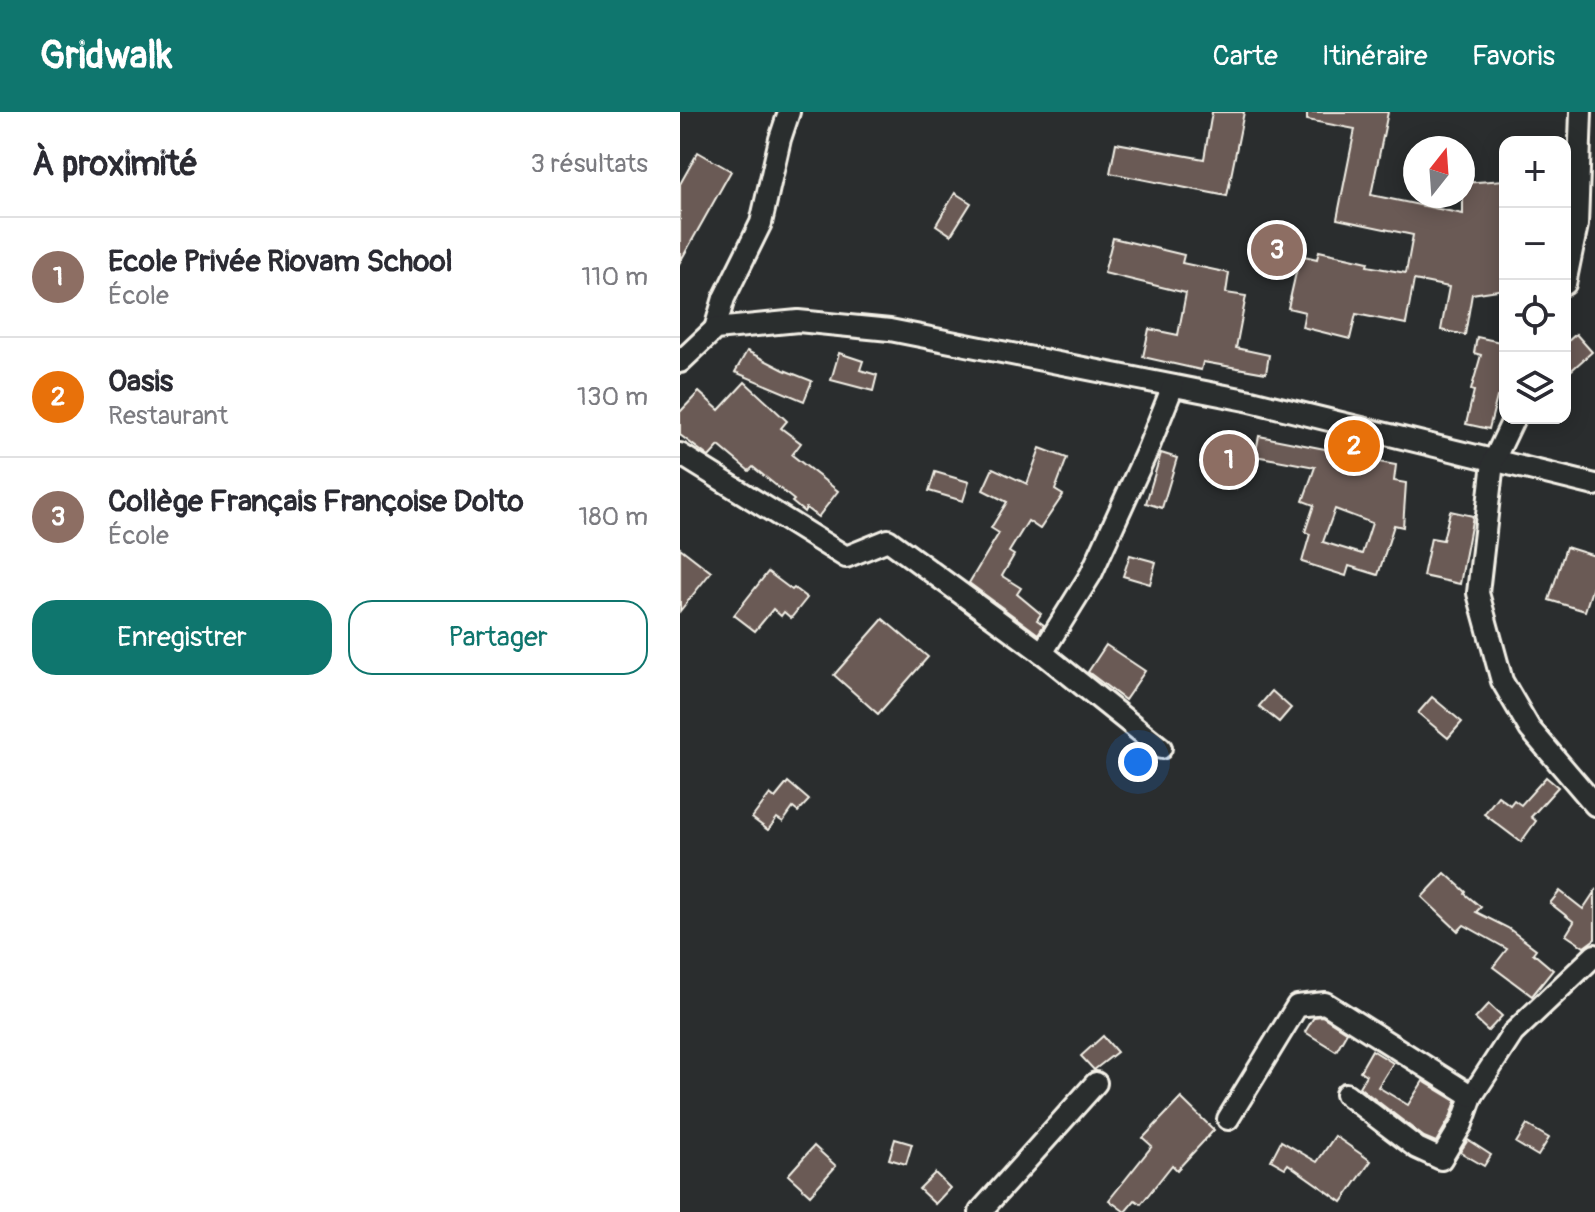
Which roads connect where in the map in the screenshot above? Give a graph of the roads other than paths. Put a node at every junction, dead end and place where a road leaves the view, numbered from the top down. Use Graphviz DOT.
graph roads {
  1 [pos="789,112"];
  2 [pos="1581,112"];
  3 [pos="1566,280"];
  4 [pos="715,329"];
  5 [pos="680,362"];
  6 [pos="1173,386"];
  7 [pos="1511,424"];
  8 [pos="680,454"];
  9 [pos="1493,462"];
  10 [pos="1595,485"];
  11 [pos="1042,653"];
  12 [pos="1161,748"];
  13 [pos="1595,805"];
  14 [pos="1595,955"];
  15 [pos="1096,1083"];
  16 [pos="1346,1094"];
  17 [pos="1472,1096"];
  18 [pos="1228,1119"];
  19 [pos="980,1212"];
  1 -- 4 [label="street"];
  2 -- 3 [label="street"];
  4 -- 5 [label="street"];
  4 -- 6 [label="street"];
  6 -- 9 [label="street"];
  6 -- 11 [label="street"];
  7 -- 9 [label="street"];
  8 -- 11 [label="street"];
  9 -- 10 [label="street"];
  9 -- 13 [label="street"];
  11 -- 12 [label="street"];
  14 -- 17 [label="street"];
  15 -- 19 [label="street"];
  16 -- 17 [label="street"];
  17 -- 18 [label="street"];
}
